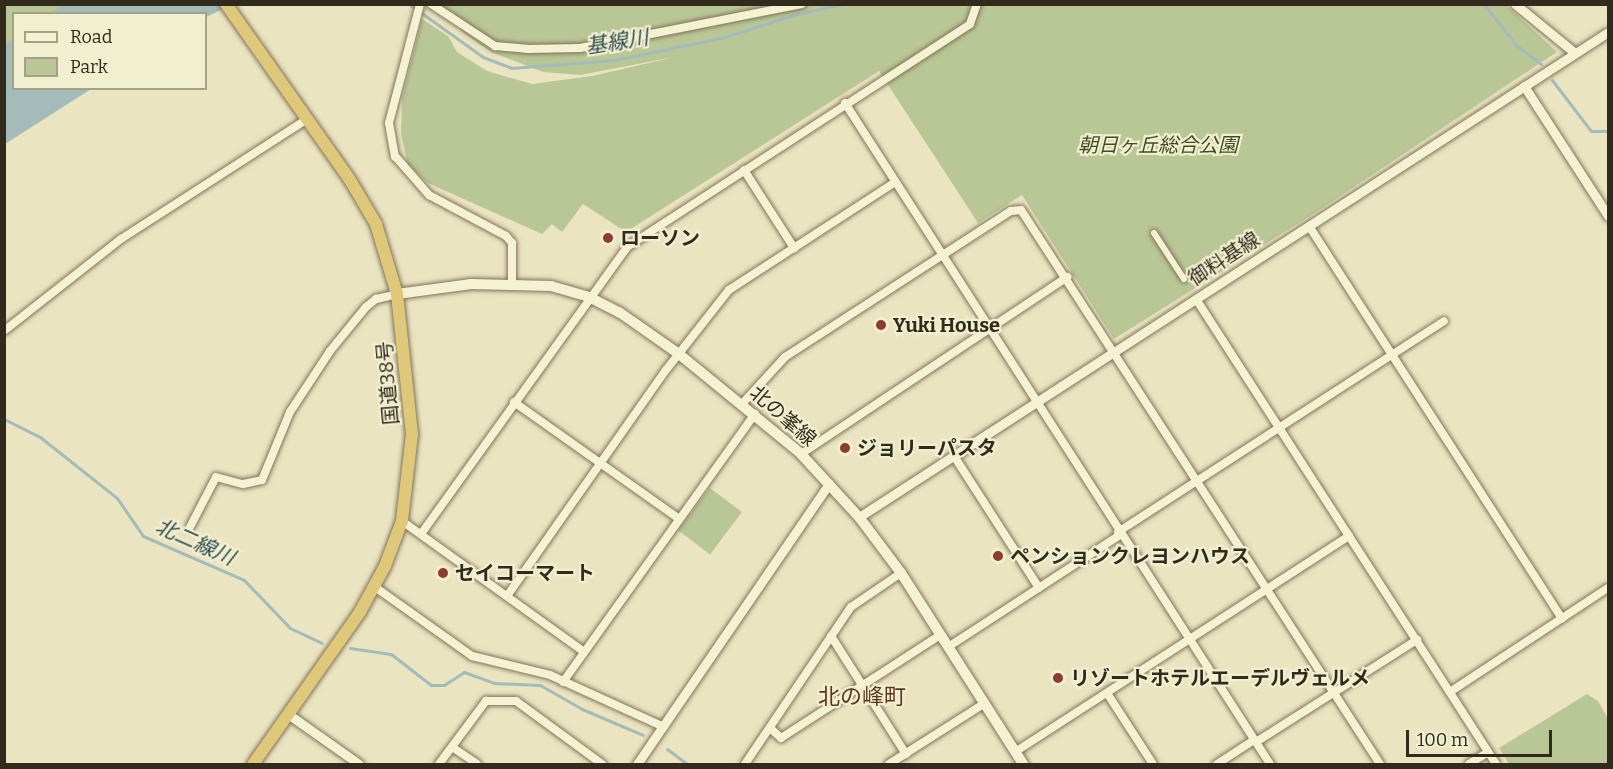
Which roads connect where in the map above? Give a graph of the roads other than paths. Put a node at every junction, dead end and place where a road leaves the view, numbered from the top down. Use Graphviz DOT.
graph roads {
  1 [pos="226,4"];
  2 [pos="420,4"];
  3 [pos="431,4"];
  4 [pos="802,4"];
  5 [pos="977,4"];
  6 [pos="1515,4"];
  7 [pos="1608,32"];
  8 [pos="1575,53"];
  9 [pos="1524,86"];
  10 [pos="845,103"];
  11 [pos="306,120"];
  12 [pos="744,170"];
  13 [pos="895,182"];
  14 [pos="1608,216"];
  15 [pos="1309,226"];
  16 [pos="1154,233"];
  17 [pos="794,248"];
  18 [pos="942,255"];
  19 [pos="1066,277"];
  20 [pos="1184,279"];
  21 [pos="512,283"];
  22 [pos="397,294"];
  23 [pos="589,297"];
  24 [pos="1196,299"];
  25 [pos="1444,321"];
  26 [pos="989,327"];
  27 [pos="4,331"];
  28 [pos="1114,351"];
  29 [pos="679,354"];
  30 [pos="1392,355"];
  31 [pos="514,402"];
  32 [pos="1037,402"];
  33 [pos="742,404"];
  34 [pos="755,414"];
  35 [pos="1280,428"];
  36 [pos="801,454"];
  37 [pos="954,456"];
  38 [pos="600,463"];
  39 [pos="1198,482"];
  40 [pos="829,484"];
  41 [pos="859,517"];
  42 [pos="679,519"];
  43 [pos="402,521"];
  44 [pos="190,527"];
  45 [pos="1119,533"];
  46 [pos="421,534"];
  47 [pos="1349,536"];
  48 [pos="901,573"];
  49 [pos="375,587"];
  50 [pos="1039,588"];
  51 [pos="1608,588"];
  52 [pos="1268,589"];
  53 [pos="507,596"];
  54 [pos="1562,619"];
  55 [pos="940,635"];
  56 [pos="831,636"];
  57 [pos="1189,640"];
  58 [pos="1417,640"];
  59 [pos="948,647"];
  60 [pos="584,652"];
  61 [pos="563,682"];
  62 [pos="862,685"];
  63 [pos="1450,692"];
  64 [pos="1107,693"];
  65 [pos="1334,694"];
  66 [pos="985,703"];
  67 [pos="288,714"];
  68 [pos="664,727"];
  69 [pos="770,728"];
  70 [pos="1255,741"];
  71 [pos="452,747"];
  72 [pos="1016,752"];
  73 [pos="1488,752"];
  74 [pos="906,754"];
  75 [pos="253,765"];
  76 [pos="359,765"];
  77 [pos="439,765"];
  78 [pos="477,765"];
  79 [pos="602,765"];
  80 [pos="637,765"];
  81 [pos="745,765"];
  82 [pos="889,765"];
  83 [pos="1023,765"];
  84 [pos="1153,765"];
  85 [pos="1217,765"];
  86 [pos="1270,765"];
  87 [pos="1380,765"];
  88 [pos="1469,765"];
  89 [pos="1497,765"];
  1 -- 11 [label="highway, 国道38号"];
  2 -- 21 [label="street"];
  3 -- 4 [label="street"];
  5 -- 10 [label="street"];
  6 -- 8 [label="street"];
  7 -- 8 [label="street, 御料基線"];
  8 -- 9 [label="street, 御料基線"];
  9 -- 14 [label="street"];
  9 -- 15 [label="street, 御料基線"];
  10 -- 12 [label="street"];
  10 -- 13 [label="street"];
  11 -- 22 [label="highway, 国道38号"];
  11 -- 27 [label="street"];
  12 -- 17 [label="street"];
  12 -- 23 [label="street"];
  13 -- 17 [label="street"];
  13 -- 18 [label="street"];
  15 -- 24 [label="street, 御料基線"];
  15 -- 30 [label="street"];
  16 -- 20 [label="street"];
  17 -- 29 [label="street"];
  18 -- 19 [label="street"];
  18 -- 26 [label="street"];
  18 -- 33 [label="street"];
  19 -- 26 [label="street"];
  19 -- 28 [label="street"];
  21 -- 22 [label="main road, 北の峯線"];
  21 -- 23 [label="main road, 北の峯線"];
  22 -- 43 [label="highway, 国道38号"];
  22 -- 44 [label="street"];
  23 -- 29 [label="main road, 北の峯線"];
  23 -- 31 [label="street"];
  24 -- 28 [label="street, 御料基線"];
  24 -- 35 [label="street"];
  25 -- 30 [label="street"];
  26 -- 32 [label="street"];
  26 -- 36 [label="street"];
  28 -- 32 [label="street, 御料基線"];
  28 -- 39 [label="street"];
  29 -- 33 [label="main road, 北の峯線"];
  29 -- 38 [label="street"];
  30 -- 35 [label="street"];
  30 -- 54 [label="street"];
  31 -- 38 [label="street"];
  31 -- 46 [label="street"];
  32 -- 37 [label="street, 御料基線"];
  32 -- 45 [label="street"];
  33 -- 34 [label="main road, 北の峯線"];
  34 -- 36 [label="main road, 北の峯線"];
  34 -- 42 [label="street"];
  35 -- 39 [label="street"];
  35 -- 47 [label="street"];
  36 -- 40 [label="main road, 北の峯線"];
  37 -- 41 [label="street, 御料基線"];
  37 -- 50 [label="street"];
  38 -- 42 [label="street"];
  38 -- 53 [label="street"];
  39 -- 45 [label="street"];
  39 -- 52 [label="street"];
  40 -- 41 [label="main road, 北の峯線"];
  40 -- 68 [label="street"];
  41 -- 48 [label="main road, 北の峯線"];
  42 -- 60 [label="street"];
  43 -- 46 [label="street"];
  43 -- 49 [label="highway, 国道38号"];
  45 -- 50 [label="street"];
  45 -- 57 [label="street"];
  46 -- 53 [label="street"];
  47 -- 52 [label="street"];
  47 -- 58 [label="street"];
  48 -- 55 [label="main road, 北の峯線"];
  48 -- 56 [label="street"];
  49 -- 61 [label="street"];
  49 -- 67 [label="highway, 国道38号"];
  50 -- 59 [label="street"];
  51 -- 54 [label="street"];
  52 -- 57 [label="street"];
  52 -- 65 [label="street"];
  53 -- 60 [label="street"];
  54 -- 63 [label="street"];
  55 -- 59 [label="main road, 北の峯線"];
  55 -- 62 [label="street"];
  56 -- 62 [label="street"];
  56 -- 69 [label="street"];
  57 -- 64 [label="street"];
  57 -- 70 [label="street"];
  58 -- 63 [label="street"];
  58 -- 65 [label="street"];
  59 -- 66 [label="main road, 北の峯線"];
  60 -- 61 [label="street"];
  61 -- 68 [label="street"];
  62 -- 69 [label="street"];
  62 -- 74 [label="street"];
  63 -- 73 [label="street"];
  64 -- 72 [label="street"];
  64 -- 84 [label="street"];
  65 -- 70 [label="street"];
  65 -- 87 [label="street"];
  66 -- 72 [label="main road, 北の峯線"];
  66 -- 74 [label="street"];
  67 -- 75 [label="highway, 国道38号"];
  67 -- 76 [label="street"];
  68 -- 80 [label="street"];
  69 -- 81 [label="street"];
  70 -- 85 [label="street"];
  70 -- 86 [label="street"];
  71 -- 77 [label="street"];
  71 -- 78 [label="street"];
  71 -- 79 [label="street"];
  72 -- 83 [label="main road, 北の峯線"];
  73 -- 88 [label="street"];
  73 -- 89 [label="street"];
  74 -- 82 [label="street"];
}
